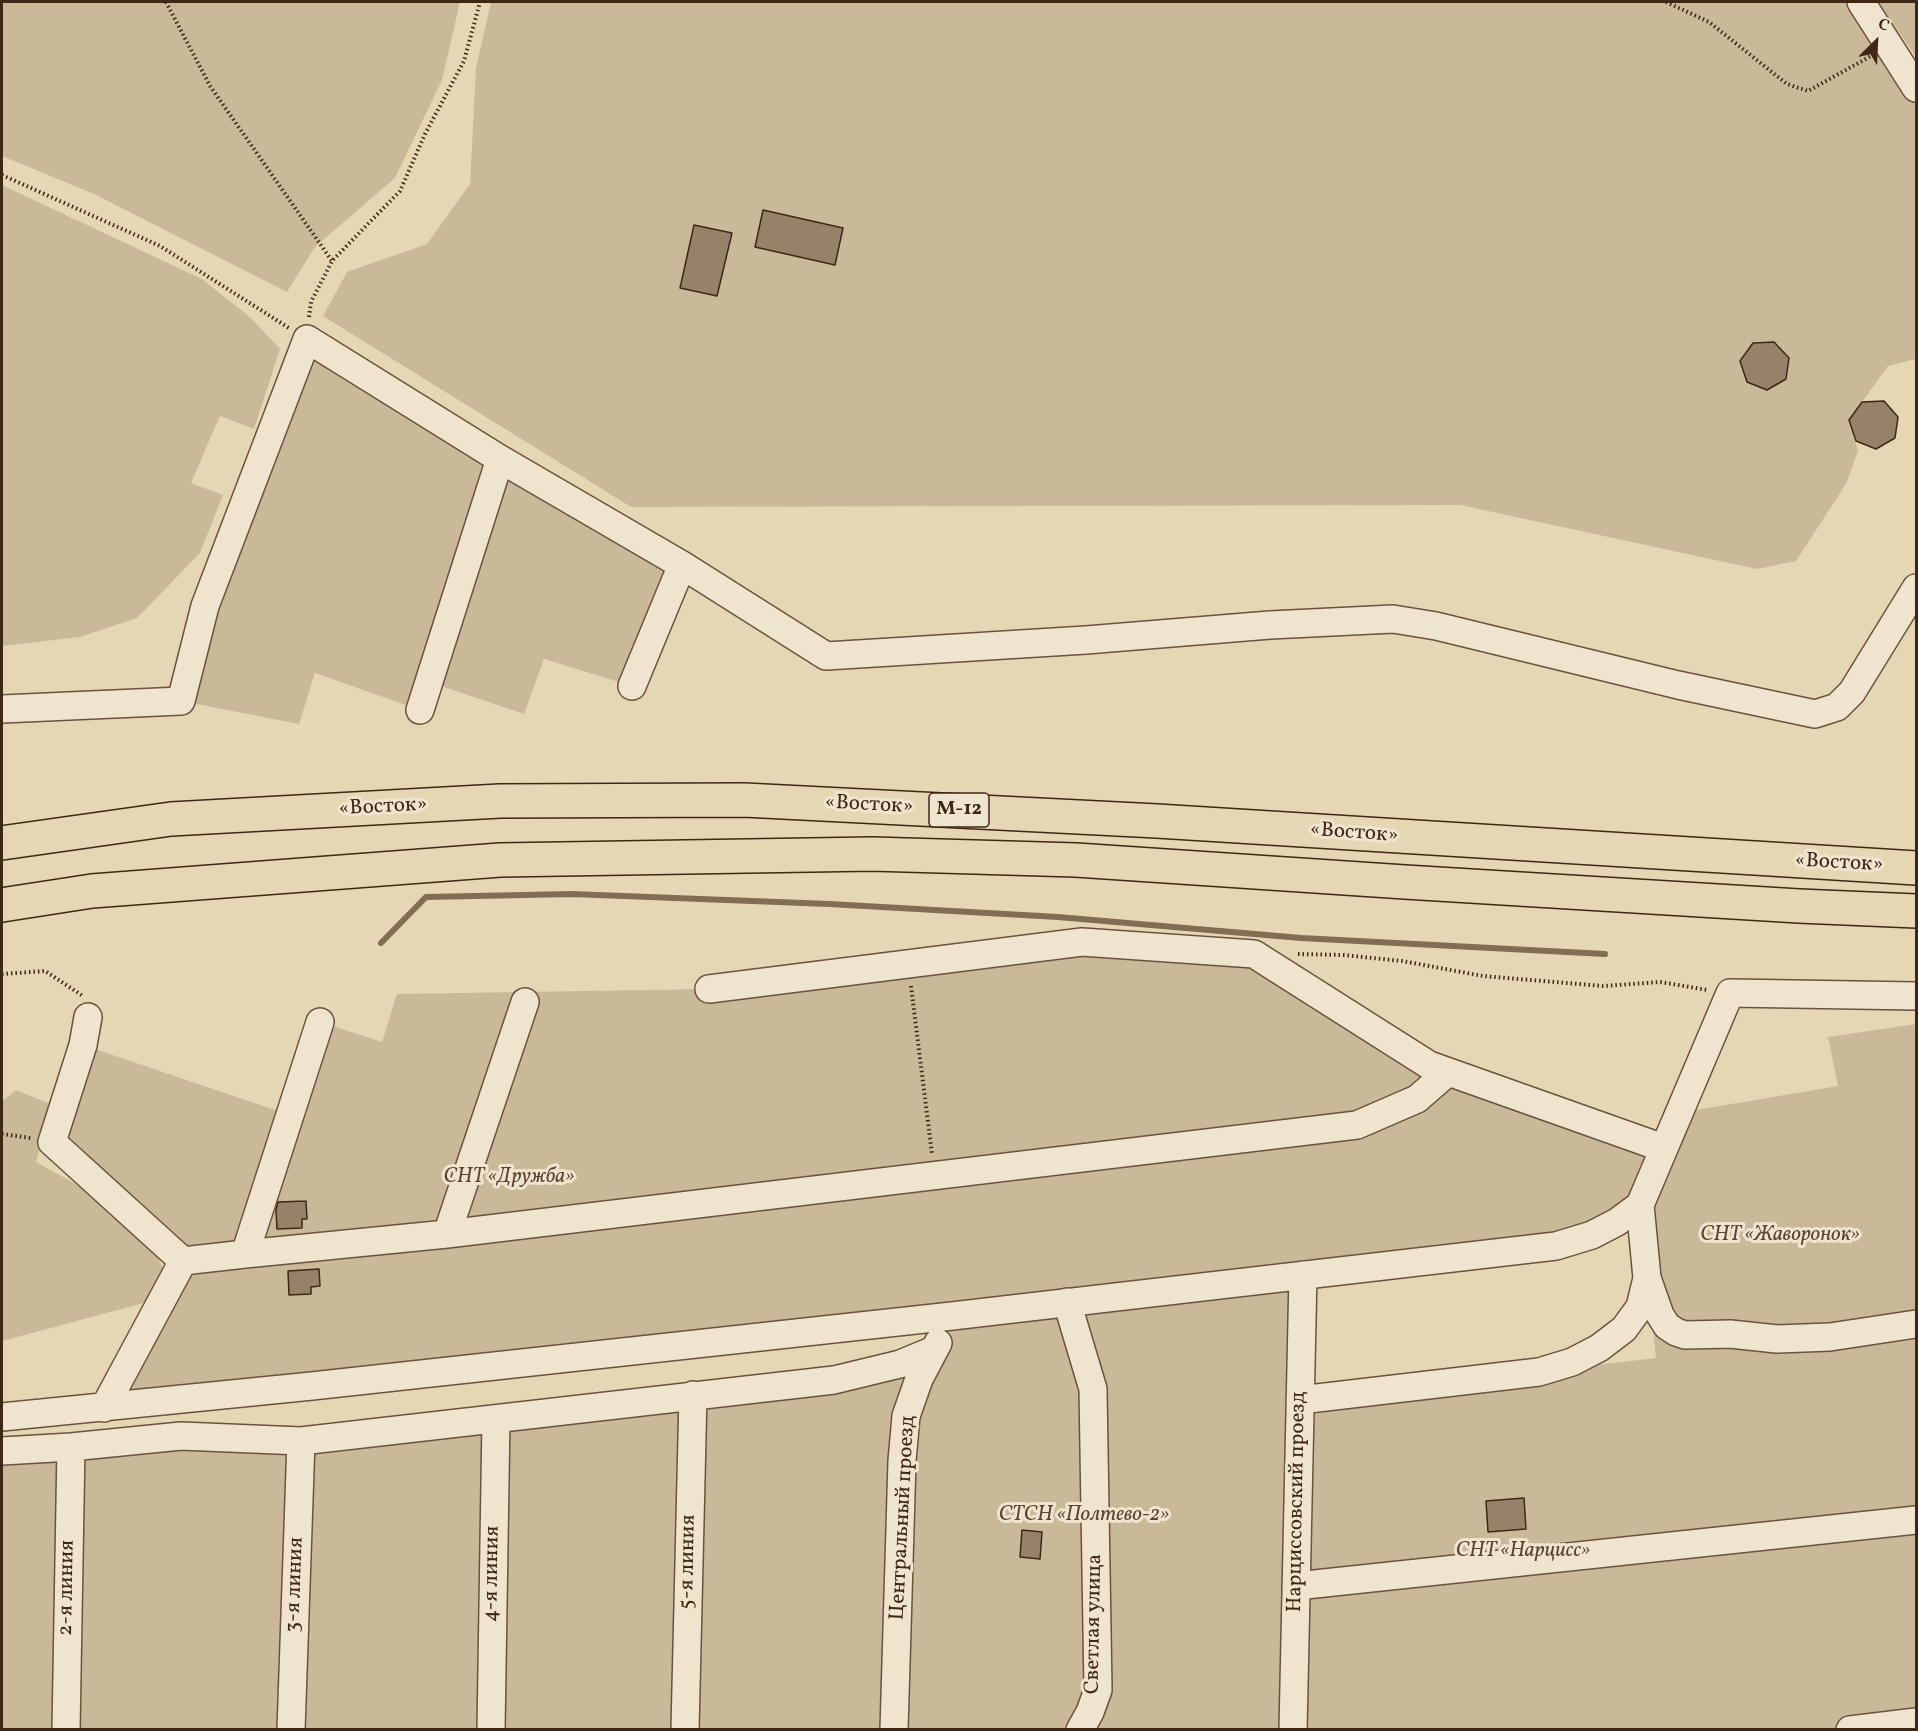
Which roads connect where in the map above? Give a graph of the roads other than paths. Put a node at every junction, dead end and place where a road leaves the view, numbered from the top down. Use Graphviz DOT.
graph roads {
  1 [pos="1862,2"];
  2 [pos="1917,88"];
  3 [pos="500,459"];
  4 [pos="682,565"];
  5 [pos="1917,588"];
  6 [pos="632,686"];
  7 [pos="2,709"];
  8 [pos="420,710"];
  9 [pos="2,843"];
  10 [pos="1917,868"];
  11 [pos="2,905"];
  12 [pos="1917,911"];
  13 [pos="709,989"];
  14 [pos="1917,996"];
  15 [pos="525,1002"];
  16 [pos="88,1017"];
  17 [pos="320,1022"];
  18 [pos="1448,1072"];
  19 [pos="1663,1148"];
  20 [pos="1640,1205"];
  21 [pos="447,1234"];
  22 [pos="245,1254"];
  23 [pos="183,1261"];
  24 [pos="1303,1275"];
  25 [pos="1647,1278"];
  26 [pos="1068,1302"];
  27 [pos="952,1316"];
  28 [pos="1917,1324"];
  29 [pos="934,1350"];
  30 [pos="693,1395"];
  31 [pos="1300,1400"];
  32 [pos="104,1408"];
  33 [pos="2,1417"];
  34 [pos="496,1419"];
  35 [pos="301,1441"];
  36 [pos="71,1447"];
  37 [pos="2,1451"];
  38 [pos="1917,1520"];
  39 [pos="1296,1586"];
  40 [pos="1917,1722"];
  41 [pos="66,1730"];
  42 [pos="291,1730"];
  43 [pos="490,1730"];
  44 [pos="685,1730"];
  45 [pos="894,1730"];
  46 [pos="1080,1730"];
  47 [pos="1293,1730"];
  48 [pos="1850,1730"];
  1 -- 2 [label="street"];
  3 -- 4 [label="street"];
  3 -- 7 [label="street"];
  3 -- 8 [label="street"];
  4 -- 5 [label="street"];
  4 -- 6 [label="street"];
  9 -- 10 [label="highway, «Восток» / М-12"];
  11 -- 12 [label="highway, «Восток» / М-12"];
  13 -- 18 [label="street"];
  14 -- 19 [label="street"];
  15 -- 21 [label="street"];
  16 -- 23 [label="street"];
  17 -- 22 [label="street"];
  18 -- 19 [label="street"];
  18 -- 21 [label="street"];
  19 -- 20 [label="street"];
  20 -- 24 [label="street"];
  20 -- 25 [label="street"];
  21 -- 22 [label="street"];
  22 -- 23 [label="street"];
  23 -- 32 [label="street"];
  24 -- 26 [label="street"];
  24 -- 31 [label="street, Нарциссовский проезд"];
  25 -- 28 [label="street"];
  25 -- 31 [label="street"];
  26 -- 27 [label="street"];
  26 -- 46 [label="street, Светлая улица"];
  27 -- 29 [label="street, Центральный проезд"];
  27 -- 32 [label="street"];
  29 -- 30 [label="street"];
  29 -- 45 [label="street, Центральный проезд"];
  30 -- 34 [label="street"];
  30 -- 44 [label="street, 5-я линия"];
  31 -- 39 [label="street, Нарциссовский проезд"];
  32 -- 33 [label="street"];
  34 -- 35 [label="street"];
  34 -- 43 [label="street, 4-я линия"];
  35 -- 36 [label="street"];
  35 -- 42 [label="street, 3-я линия"];
  36 -- 37 [label="street"];
  36 -- 41 [label="street, 2-я линия"];
  38 -- 39 [label="street"];
  39 -- 47 [label="street, Нарциссовский проезд"];
  40 -- 48 [label="street"];
}
